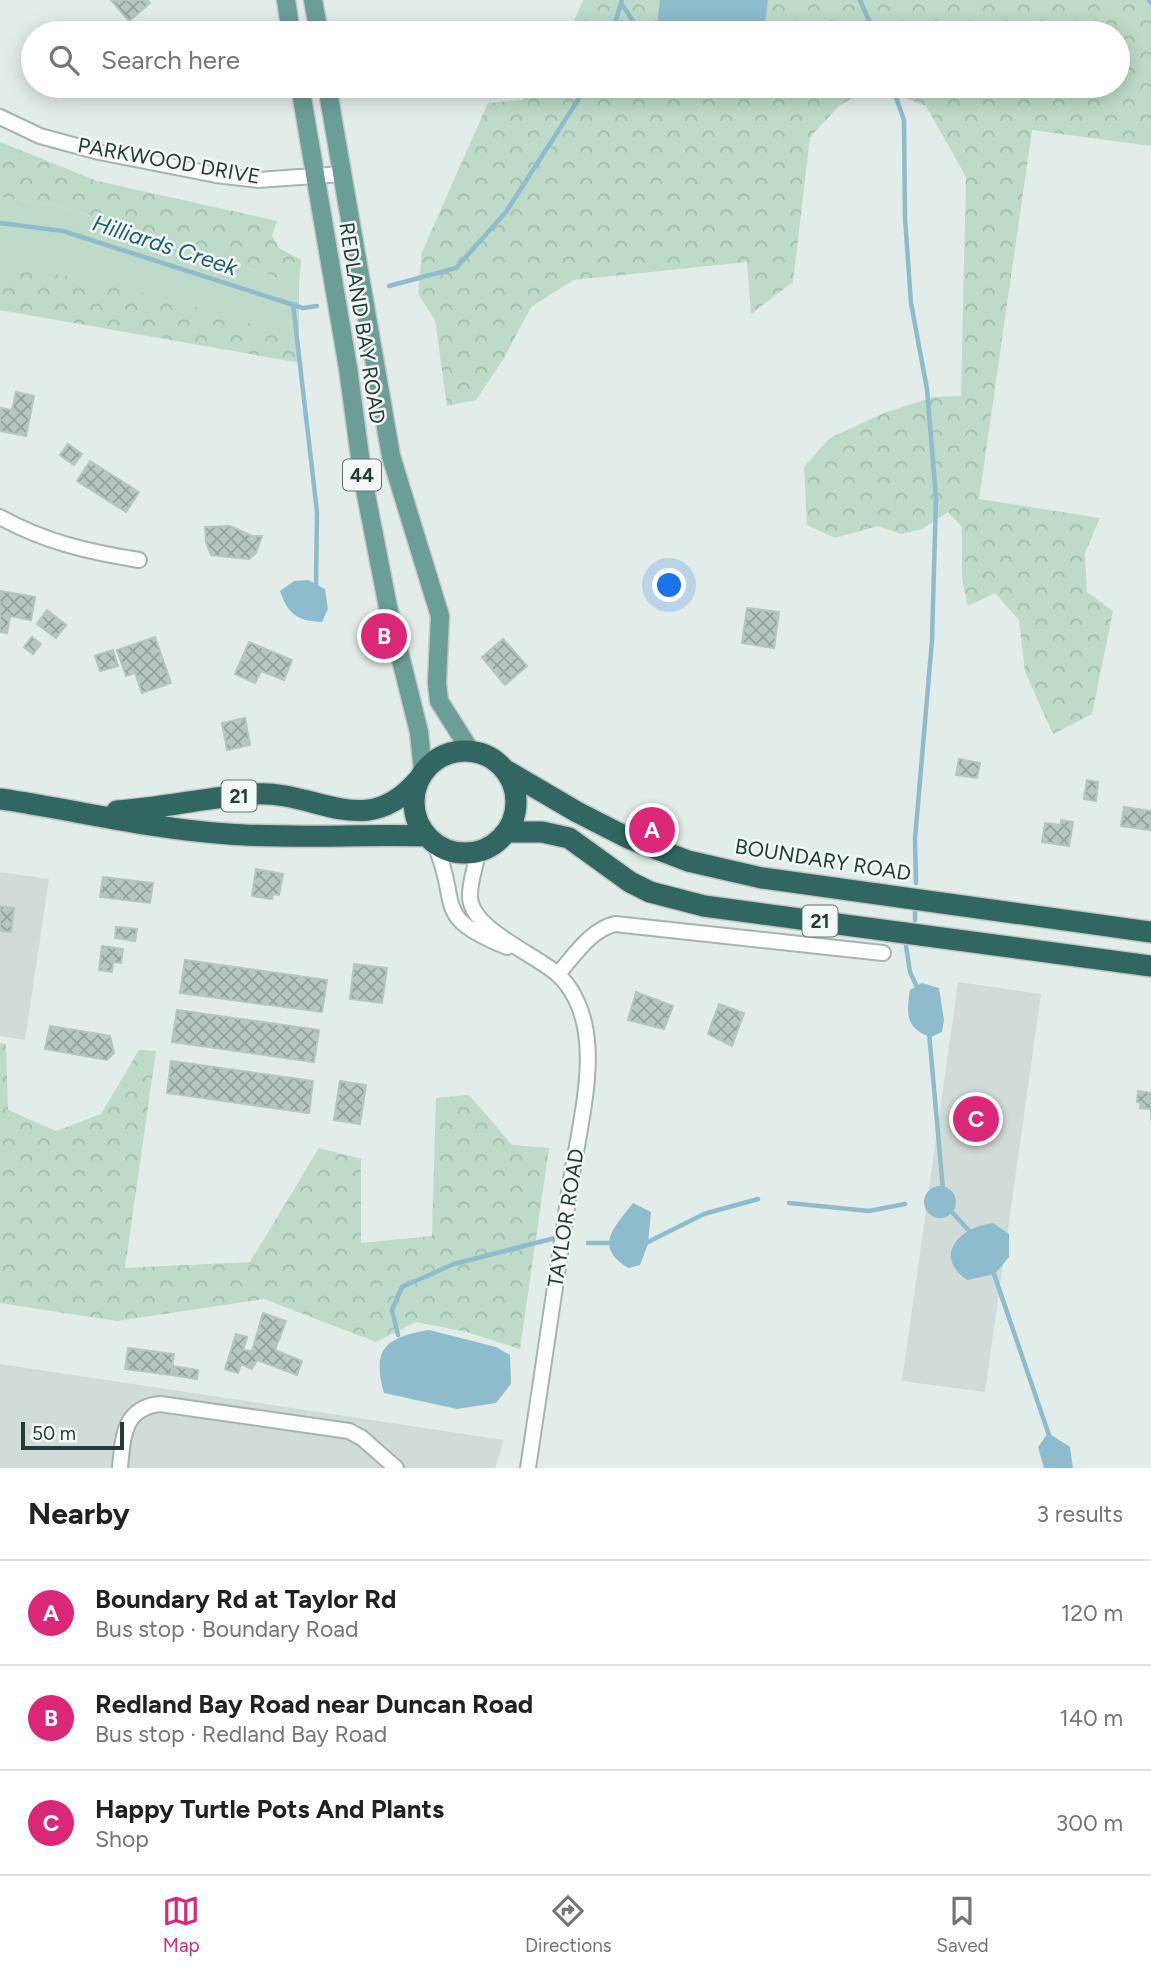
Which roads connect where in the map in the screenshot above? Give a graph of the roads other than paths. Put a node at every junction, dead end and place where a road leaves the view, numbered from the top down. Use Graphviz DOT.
graph roads {
  1 [pos="286,0"];
  2 [pos="313,0"];
  3 [pos="289,21"];
  4 [pos="317,21"];
  5 [pos="302,98"];
  6 [pos="329,98"];
  7 [pos="0,117"];
  8 [pos="342,174"];
  9 [pos="316,176"];
  10 [pos="0,517"];
  11 [pos="138,561"];
  12 [pos="470,750"];
  13 [pos="507,771"];
  14 [pos="421,775"];
  15 [pos="0,799"];
  16 [pos="48,806"];
  17 [pos="507,832"];
  18 [pos="430,840"];
  19 [pos="478,852"];
  20 [pos="1151,932"];
  21 [pos="883,953"];
  22 [pos="1151,966"];
  23 [pos="558,974"];
  24 [pos="120,1468"];
  25 [pos="396,1468"];
  26 [pos="528,1468"];
  1 -- 3 [label="main road"];
  2 -- 4 [label="main road"];
  5 -- 9 [label="main road, REDLAND BAY ROAD / 44"];
  6 -- 8 [label="main road, REDLAND BAY ROAD / 44"];
  7 -- 9 [label="street, PARKWOOD DRIVE"];
  8 -- 9 [label="street, PARKWOOD DRIVE"];
  8 -- 12 [label="main road, REDLAND BAY ROAD / 44"];
  9 -- 14 [label="main road, REDLAND BAY ROAD / 44"];
  10 -- 11 [label="street"];
  12 -- 13 [label="highway, 21"];
  12 -- 14 [label="highway, 21"];
  13 -- 17 [label="highway"];
  13 -- 20 [label="highway, BOUNDARY ROAD / 21"];
  14 -- 16 [label="highway, 21"];
  14 -- 18 [label="highway"];
  15 -- 16 [label="highway, 21"];
  16 -- 18 [label="highway, 21"];
  17 -- 19 [label="highway"];
  17 -- 22 [label="highway, 21"];
  18 -- 19 [label="highway, 21"];
  18 -- 23 [label="street"];
  19 -- 23 [label="street, TAYLOR ROAD"];
  21 -- 23 [label="street"];
  23 -- 26 [label="street, TAYLOR ROAD"];
  24 -- 25 [label="street"];
}
